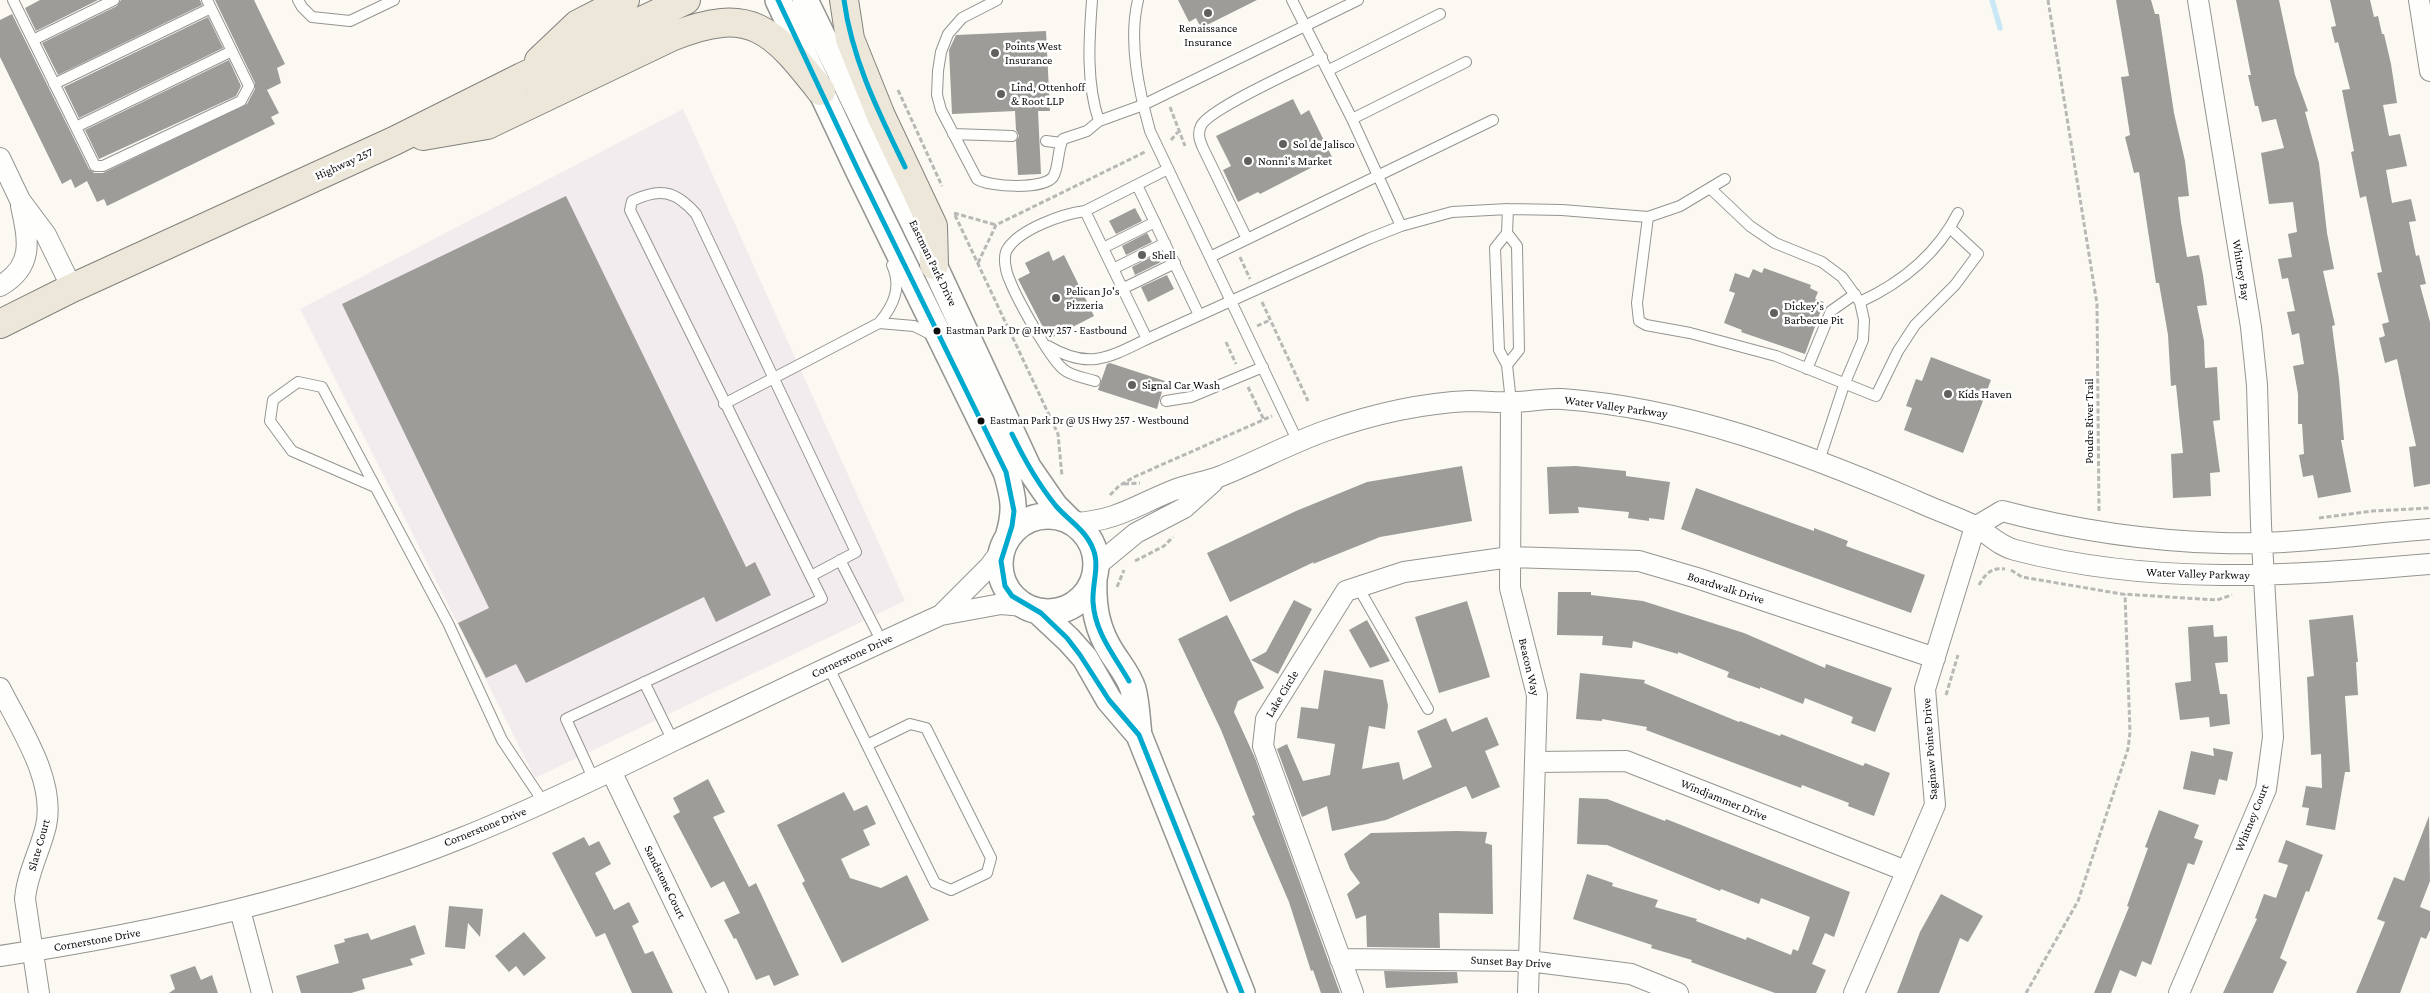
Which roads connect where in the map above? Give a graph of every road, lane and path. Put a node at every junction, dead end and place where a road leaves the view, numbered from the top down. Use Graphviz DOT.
graph roads {
  1 [pos="13,0"];
  2 [pos="114,0"];
  3 [pos="298,0"];
  4 [pos="394,0"];
  5 [pos="625,0"];
  6 [pos="686,0"];
  7 [pos="778,0"];
  8 [pos="805,0"];
  9 [pos="844,0"];
  10 [pos="997,0"];
  11 [pos="1092,0"];
  12 [pos="1138,0"];
  13 [pos="1292,0"];
  14 [pos="1330,0"];
  15 [pos="2048,0"];
  16 [pos="2198,0"];
  17 [pos="2419,0"];
  18 [pos="1354,1"];
  19 [pos="209,4"];
  20 [pos="1335,10"];
  21 [pos="1440,14"];
  22 [pos="1305,25"];
  23 [pos="33,40"];
  24 [pos="232,51"];
  25 [pos="1322,58"];
  26 [pos="1466,62"];
  27 [pos="1329,70"];
  28 [pos="2430,71"];
  29 [pos="522,77"];
  30 [pos="54,84"];
  31 [pos="821,91"];
  32 [pos="1143,105"];
  33 [pos="1352,119"];
  34 [pos="1493,120"];
  35 [pos="1099,121"];
  36 [pos="76,128"];
  37 [pos="1178,132"];
  38 [pos="953,134"];
  39 [pos="1012,136"];
  40 [pos="1171,140"];
  41 [pos="394,141"];
  42 [pos="1046,141"];
  43 [pos="1061,143"];
  44 [pos="1145,152"];
  45 [pos="0,158"];
  46 [pos="1168,169"];
  47 [pos="858,170"];
  48 [pos="1378,176"];
  49 [pos="1725,179"];
  50 [pos="1137,185"];
  51 [pos="1711,189"];
  52 [pos="20,200"];
  53 [pos="1508,208"];
  54 [pos="1085,211"];
  55 [pos="954,213"];
  56 [pos="1958,213"];
  57 [pos="1648,217"];
  58 [pos="871,222"];
  59 [pos="1155,222"];
  60 [pos="996,225"];
  61 [pos="1401,226"];
  62 [pos="1950,228"];
  63 [pos="1507,233"];
  64 [pos="1247,239"];
  65 [pos="1165,242"];
  66 [pos="1103,248"];
  67 [pos="887,255"];
  68 [pos="1210,257"];
  69 [pos="1239,257"];
  70 [pos="1175,263"];
  71 [pos="978,264"];
  72 [pos="934,265"];
  73 [pos="1113,269"];
  74 [pos="1250,279"];
  75 [pos="0,286"];
  76 [pos="72,288"];
  77 [pos="1122,289"];
  78 [pos="1857,298"];
  79 [pos="1232,301"];
  80 [pos="1262,302"];
  81 [pos="1199,315"];
  82 [pos="1270,320"];
  83 [pos="880,323"];
  84 [pos="0,324"];
  85 [pos="1260,324"];
  86 [pos="941,339"];
  87 [pos="1147,339"];
  88 [pos="1226,342"];
  89 [pos="1045,344"];
  90 [pos="1507,364"];
  91 [pos="1237,366"];
  92 [pos="1263,367"];
  93 [pos="1807,369"];
  94 [pos="773,379"];
  95 [pos="1095,381"];
  96 [pos="1246,383"];
  97 [pos="1844,385"];
  98 [pos="1166,401"];
  99 [pos="1308,401"];
  100 [pos="1511,402"];
  101 [pos="724,404"];
  102 [pos="1264,420"];
  103 [pos="1298,442"];
  104 [pos="1819,461"];
  105 [pos="1219,477"];
  106 [pos="375,487"];
  107 [pos="2430,508"];
  108 [pos="2107,514"];
  109 [pos="2317,518"];
  110 [pos="1071,522"];
  111 [pos="1976,527"];
  112 [pos="2430,529"];
  113 [pos="2262,542"];
  114 [pos="1005,544"];
  115 [pos="1164,546"];
  116 [pos="1510,557"];
  117 [pos="840,560"];
  118 [pos="1130,564"];
  119 [pos="2430,564"];
  120 [pos="1125,568"];
  121 [pos="1095,573"];
  122 [pos="810,576"];
  123 [pos="2264,585"];
  124 [pos="1358,587"];
  125 [pos="1976,592"];
  126 [pos="2125,594"];
  127 [pos="1116,596"];
  128 [pos="1031,609"];
  129 [pos="941,615"];
  130 [pos="882,642"];
  131 [pos="1960,646"];
  132 [pos="1935,658"];
  133 [pos="828,666"];
  134 [pos="644,682"];
  135 [pos="0,688"];
  136 [pos="1944,701"];
  137 [pos="1428,709"];
  138 [pos="1139,735"];
  139 [pos="673,741"];
  140 [pos="867,744"];
  141 [pos="1535,762"];
  142 [pos="602,775"];
  143 [pos="544,802"];
  144 [pos="1906,872"];
  145 [pos="240,910"];
  146 [pos="32,951"];
  147 [pos="0,956"];
  148 [pos="1340,959"];
  149 [pos="1529,960"];
  150 [pos="39,993"];
  151 [pos="262,993"];
  152 [pos="718,993"];
  153 [pos="1242,993"];
  154 [pos="1353,993"];
  155 [pos="1528,993"];
  156 [pos="1678,993"];
  157 [pos="1854,993"];
  158 [pos="2026,993"];
  159 [pos="2179,993"];
  1 -- 23 [label="lane"];
  2 -- 23 [label="lane"];
  3 -- 4 [label="lane"];
  5 -- 29 [label="main road"];
  6 -- 29 [label="main road, Highway 257"];
  7 -- 31 [label="street"];
  8 -- 72 [label="street, Eastman Park Drive"];
  9 -- 72 [label="main road"];
  10 -- 38 [label="lane"];
  11 -- 35 [label="lane"];
  12 -- 32 [label="lane"];
  13 -- 22 [label="lane"];
  14 -- 20 [label="lane"];
  15 -- 108 [label="path, Poudre River Trail"];
  16 -- 113 [label="street, Whitney Bay"];
  17 -- 28 [label="street"];
  18 -- 20 [label="lane"];
  19 -- 24 [label="lane"];
  19 -- 30 [label="lane"];
  20 -- 22 [label="lane"];
  21 -- 27 [label="lane"];
  22 -- 25 [label="lane"];
  22 -- 32 [label="lane"];
  23 -- 30 [label="lane"];
  24 -- 36 [label="lane"];
  24 -- 36 [label="lane"];
  25 -- 27 [label="lane"];
  25 -- 64 [label="lane"];
  26 -- 33 [label="lane"];
  27 -- 33 [label="lane"];
  29 -- 41 [label="main road, Highway 257"];
  30 -- 36 [label="lane"];
  31 -- 41 [label="main road"];
  31 -- 47 [label="street"];
  32 -- 35 [label="lane"];
  32 -- 46 [label="lane"];
  33 -- 48 [label="lane"];
  34 -- 48 [label="lane"];
  35 -- 43 [label="lane"];
  37 -- 40 [label="path"];
  38 -- 39 [label="lane"];
  38 -- 43 [label="lane"];
  41 -- 76 [label="main road, Highway 257"];
  42 -- 43 [label="lane"];
  44 -- 60 [label="path"];
  45 -- 52 [label="street"];
  46 -- 50 [label="lane"];
  46 -- 68 [label="lane"];
  47 -- 58 [label="lane"];
  47 -- 86 [label="street"];
  48 -- 61 [label="lane"];
  48 -- 64 [label="lane"];
  49 -- 51 [label="lane"];
  50 -- 54 [label="lane"];
  50 -- 59 [label="lane"];
  51 -- 57 [label="lane"];
  51 -- 78 [label="lane"];
  52 -- 75 [label="street"];
  52 -- 76 [label="street"];
  53 -- 57 [label="lane"];
  53 -- 61 [label="lane"];
  53 -- 63 [label="lane"];
  54 -- 66 [label="lane"];
  54 -- 89 [label="lane"];
  55 -- 60 [label="path"];
  56 -- 62 [label="lane"];
  57 -- 93 [label="lane"];
  59 -- 65 [label="lane"];
  59 -- 66 [label="lane"];
  60 -- 71 [label="path"];
  61 -- 79 [label="lane"];
  62 -- 78 [label="lane"];
  62 -- 97 [label="lane"];
  63 -- 90 [label="lane"];
  63 -- 90 [label="lane"];
  64 -- 68 [label="lane"];
  65 -- 70 [label="lane"];
  65 -- 73 [label="lane"];
  66 -- 73 [label="lane"];
  67 -- 83 [label="lane"];
  68 -- 79 [label="lane"];
  69 -- 74 [label="path"];
  70 -- 77 [label="lane"];
  70 -- 81 [label="lane"];
  72 -- 110 [label="street, Eastman Park Drive"];
  73 -- 77 [label="lane"];
  76 -- 84 [label="main road, Highway 257"];
  77 -- 87 [label="lane"];
  78 -- 93 [label="lane"];
  78 -- 97 [label="lane"];
  79 -- 81 [label="lane"];
  79 -- 92 [label="lane"];
  80 -- 82 [label="path"];
  81 -- 87 [label="lane"];
  82 -- 85 [label="path"];
  82 -- 99 [label="path"];
  83 -- 86 [label="lane"];
  83 -- 94 [label="lane"];
  86 -- 114 [label="street"];
  87 -- 89 [label="lane"];
  88 -- 91 [label="path"];
  89 -- 95 [label="lane"];
  90 -- 100 [label="lane"];
  92 -- 98 [label="lane"];
  92 -- 103 [label="lane"];
  93 -- 97 [label="lane"];
  94 -- 101 [label="lane"];
  94 -- 101 [label="lane"];
  94 -- 117 [label="lane"];
  96 -- 102 [label="path"];
  97 -- 104 [label="lane"];
  100 -- 103 [label="street, Water Valley Parkway"];
  100 -- 104 [label="street, Water Valley Parkway"];
  100 -- 116 [label="street, Beacon Way"];
  101 -- 122 [label="lane"];
  103 -- 105 [label="street, Water Valley Parkway"];
  104 -- 111 [label="street, Water Valley Parkway"];
  105 -- 110 [label="street, Water Valley Parkway"];
  105 -- 121 [label="street, Water Valley Parkway"];
  106 -- 106 [label="lane"];
  106 -- 143 [label="lane"];
  107 -- 109 [label="path"];
  110 -- 114 [label="street"];
  110 -- 121 [label="street"];
  111 -- 113 [label="street"];
  111 -- 123 [label="street, Water Valley Parkway"];
  111 -- 132 [label="street, Saginaw Pointe Drive"];
  112 -- 113 [label="street"];
  113 -- 123 [label="street, Whitney Court"];
  114 -- 128 [label="street"];
  114 -- 129 [label="street, Cornerstone Drive"];
  115 -- 118 [label="path"];
  116 -- 124 [label="street, Lake Circle"];
  116 -- 132 [label="street, Boardwalk Drive"];
  116 -- 141 [label="street, Beacon Way"];
  117 -- 122 [label="lane"];
  117 -- 130 [label="lane"];
  119 -- 123 [label="street, Water Valley Parkway"];
  120 -- 127 [label="path"];
  121 -- 128 [label="street"];
  121 -- 138 [label="street"];
  122 -- 134 [label="lane"];
  123 -- 126 [label="path"];
  123 -- 159 [label="street, Whitney Court"];
  124 -- 137 [label="lane"];
  124 -- 148 [label="street, Lake Circle"];
  125 -- 126 [label="path"];
  126 -- 158 [label="path"];
  128 -- 129 [label="street, Cornerstone Drive"];
  128 -- 138 [label="street"];
  129 -- 130 [label="street, Cornerstone Drive"];
  130 -- 133 [label="street, Cornerstone Drive"];
  131 -- 136 [label="path"];
  132 -- 144 [label="street, Saginaw Pointe Drive"];
  133 -- 139 [label="street, Cornerstone Drive"];
  133 -- 140 [label="lane"];
  134 -- 139 [label="lane"];
  134 -- 142 [label="lane"];
  135 -- 146 [label="street, Slate Court"];
  138 -- 153 [label="street"];
  139 -- 142 [label="street, Cornerstone Drive"];
  140 -- 140 [label="lane"];
  141 -- 144 [label="street, Windjammer Drive"];
  141 -- 149 [label="street, Beacon Way"];
  142 -- 143 [label="street, Cornerstone Drive"];
  142 -- 152 [label="street, Sandstone Court"];
  143 -- 145 [label="street, Cornerstone Drive"];
  144 -- 157 [label="street, Saginaw Pointe Drive"];
  145 -- 146 [label="street, Cornerstone Drive"];
  145 -- 151 [label="street"];
  146 -- 147 [label="street, Cornerstone Drive"];
  146 -- 150 [label="street, Slate Court"];
  148 -- 149 [label="street, Sunset Bay Drive"];
  148 -- 154 [label="street, Lake Circle"];
  149 -- 155 [label="street, Beacon Way"];
  149 -- 156 [label="street, Sunset Bay Drive"];
}
